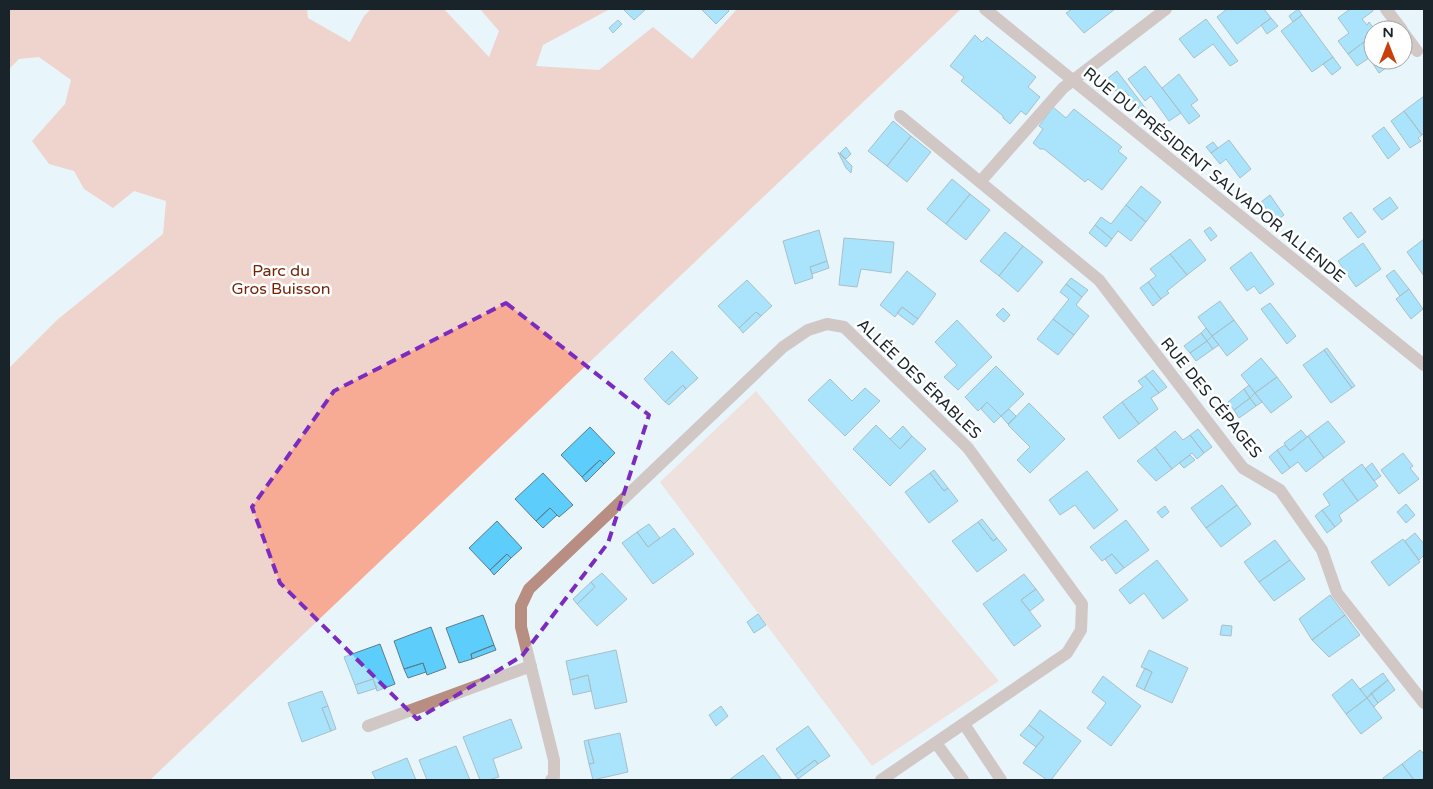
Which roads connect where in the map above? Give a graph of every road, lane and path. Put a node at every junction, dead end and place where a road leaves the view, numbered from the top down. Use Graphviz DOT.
graph roads {
  1 [pos="984,9"];
  2 [pos="1166,9"];
  3 [pos="1386,9"];
  4 [pos="1394,20"];
  5 [pos="1413,46"];
  6 [pos="1417,51"];
  7 [pos="1073,81"];
  8 [pos="900,116"];
  9 [pos="980,182"];
  10 [pos="1424,365"];
  11 [pos="531,666"];
  12 [pos="1424,703"];
  13 [pos="964,724"];
  14 [pos="368,726"];
  15 [pos="936,743"];
  16 [pos="551,780"];
  17 [pos="881,780"];
  18 [pos="964,780"];
  19 [pos="1001,780"];
  1 -- 7 [label="street, RUE DU PRÉSIDENT SALVADOR ALLENDE"];
  2 -- 7 [label="street"];
  3 -- 4 [label="street"];
  5 -- 6 [label="street"];
  7 -- 9 [label="street"];
  7 -- 10 [label="street, RUE DU PRÉSIDENT SALVADOR ALLENDE"];
  8 -- 9 [label="street, RUE DES CÉPAGES"];
  9 -- 12 [label="street, RUE DES CÉPAGES"];
  11 -- 13 [label="street, ALLÉE DES ÉRABLES"];
  11 -- 14 [label="street"];
  11 -- 16 [label="street, ALLÉE DES ÉRABLES"];
  13 -- 15 [label="street, ALLÉE DES ÉRABLES"];
  13 -- 19 [label="street"];
  15 -- 17 [label="street, ALLÉE DES ÉRABLES"];
  15 -- 18 [label="street"];
}
